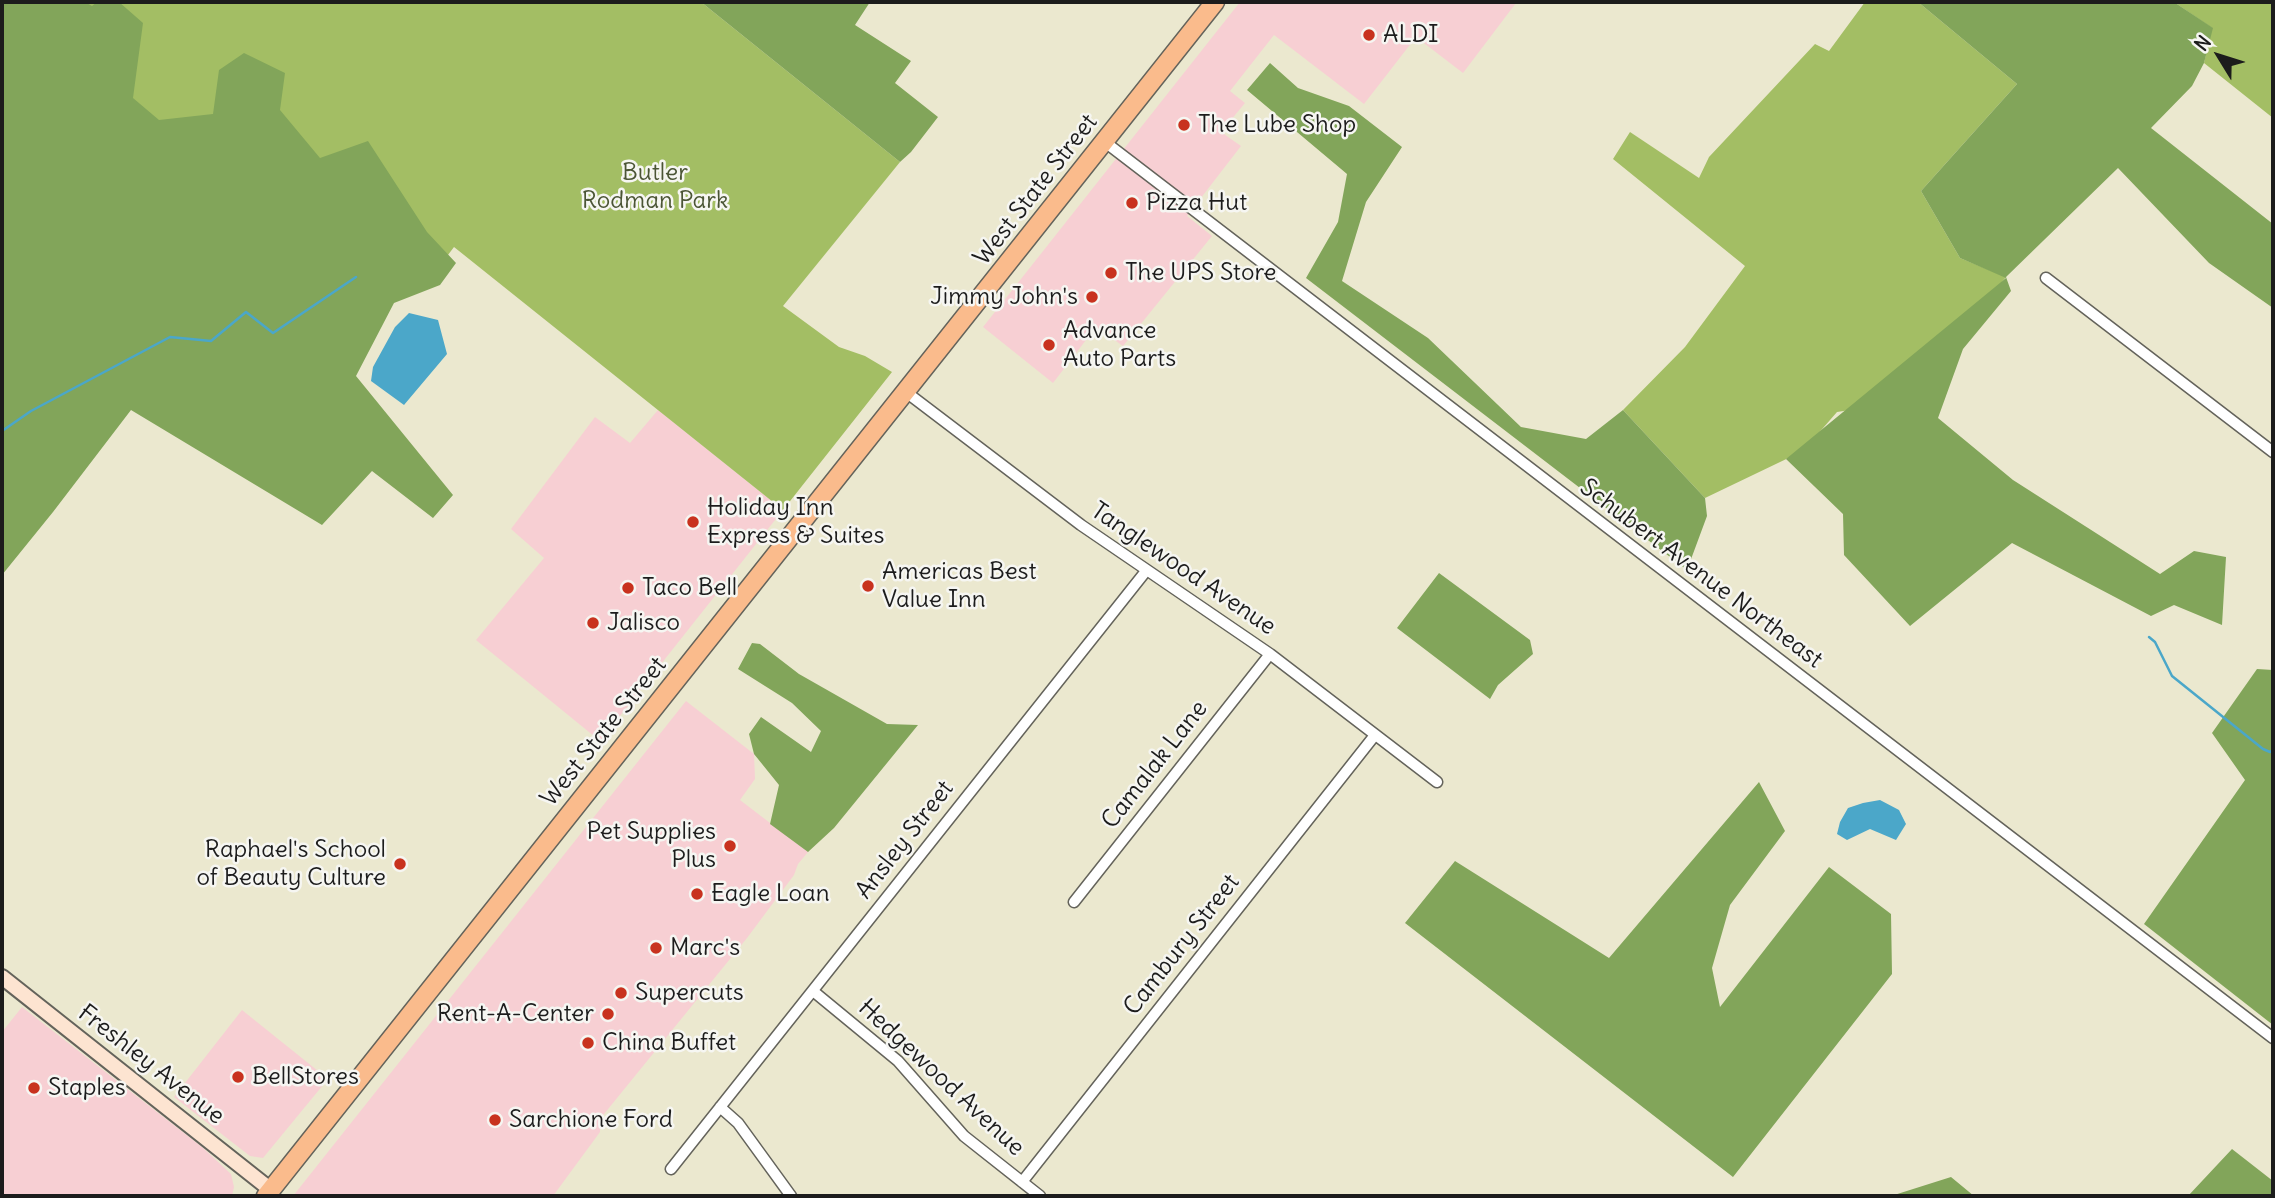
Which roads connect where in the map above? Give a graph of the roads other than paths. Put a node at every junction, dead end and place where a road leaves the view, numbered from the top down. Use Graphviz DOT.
graph roads {
  1 [pos="1215,2"];
  2 [pos="1105,142"];
  3 [pos="2046,278"];
  4 [pos="906,392"];
  5 [pos="2273,453"];
  6 [pos="1146,571"];
  7 [pos="1270,654"];
  8 [pos="1376,735"];
  9 [pos="1437,782"];
  10 [pos="1074,902"];
  11 [pos="2,976"];
  12 [pos="813,991"];
  13 [pos="2273,1038"];
  14 [pos="720,1107"];
  15 [pos="671,1170"];
  16 [pos="1022,1182"];
  17 [pos="268,1193"];
  18 [pos="791,1196"];
  19 [pos="1040,1196"];
  1 -- 2 [label="highway, West State Street"];
  2 -- 4 [label="highway, West State Street"];
  2 -- 13 [label="street, Schubert Avenue Northeast"];
  3 -- 5 [label="street"];
  4 -- 6 [label="street, Tanglewood Avenue"];
  4 -- 17 [label="highway, West State Street"];
  6 -- 7 [label="street, Tanglewood Avenue"];
  6 -- 12 [label="street, Ansley Street"];
  7 -- 8 [label="street, Tanglewood Avenue"];
  7 -- 10 [label="street, Camalak Lane"];
  8 -- 9 [label="street, Tanglewood Avenue"];
  8 -- 16 [label="street, Cambury Street"];
  11 -- 17 [label="street, Freshley Avenue"];
  12 -- 14 [label="street, Ansley Street"];
  12 -- 16 [label="street, Hedgewood Avenue"];
  14 -- 15 [label="street, Ansley Street"];
  14 -- 18 [label="street"];
  16 -- 19 [label="street, Hedgewood Avenue"];
}
